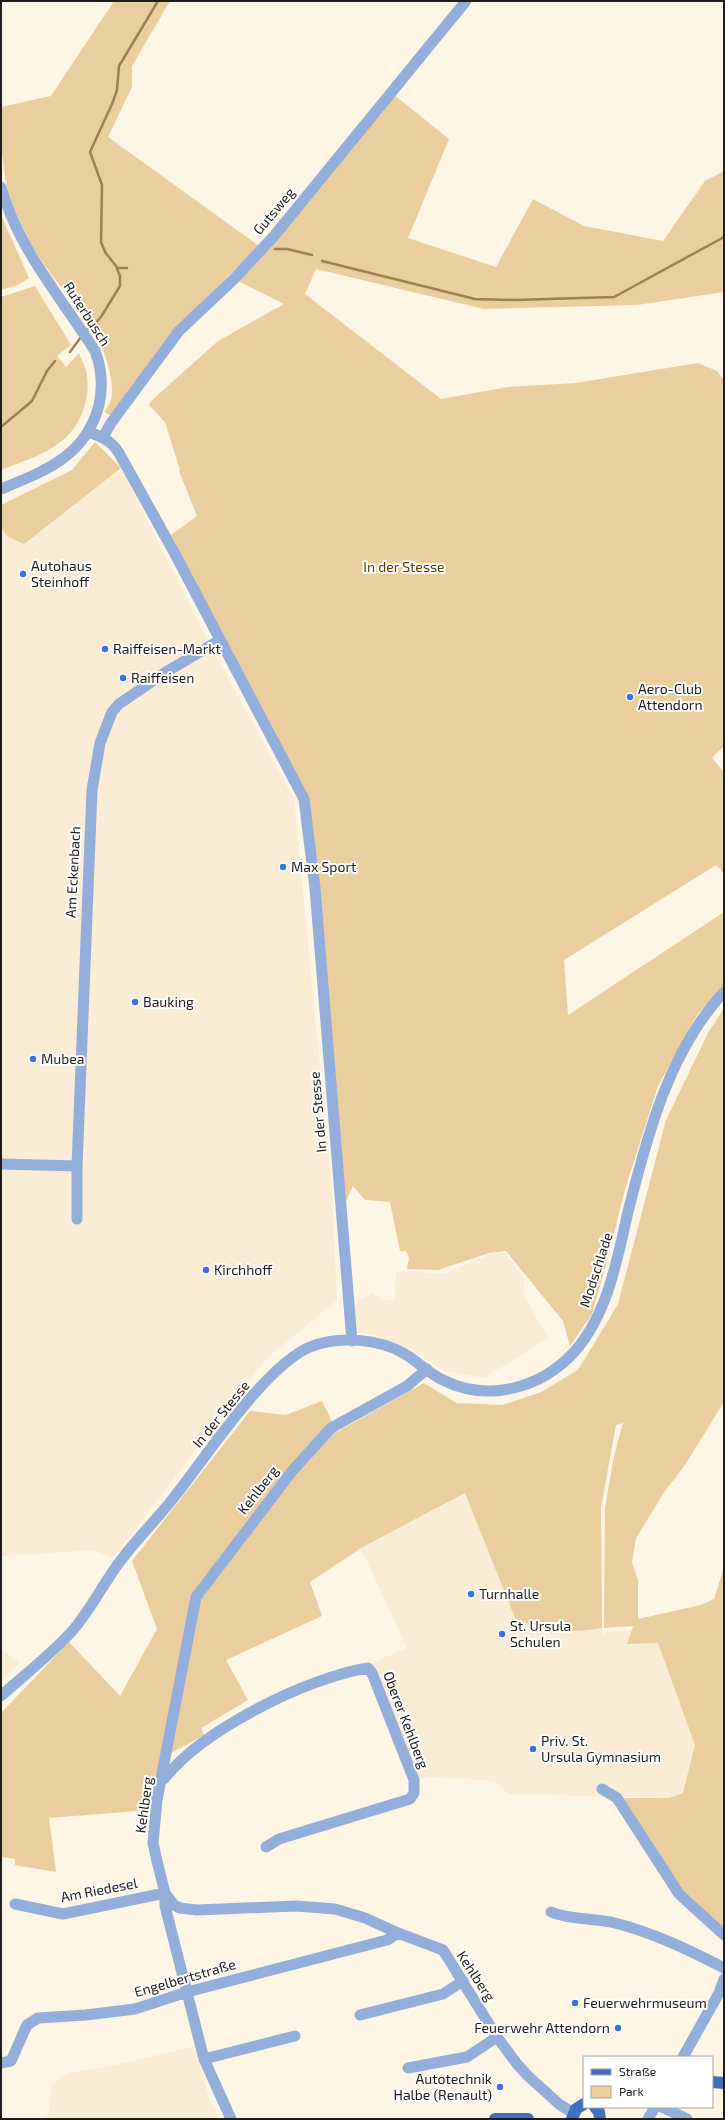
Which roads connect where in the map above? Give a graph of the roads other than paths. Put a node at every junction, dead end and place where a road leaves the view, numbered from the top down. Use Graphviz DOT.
graph roads {
  1 [pos="466,1"];
  2 [pos="1,187"];
  3 [pos="89,432"];
  4 [pos="103,437"];
  5 [pos="1,489"];
  6 [pos="220,640"];
  7 [pos="724,992"];
  8 [pos="1,1164"];
  9 [pos="77,1166"];
  10 [pos="77,1219"];
  11 [pos="352,1341"];
  12 [pos="427,1369"];
  13 [pos="1,1696"];
  14 [pos="162,1781"];
  15 [pos="602,1788"];
  16 [pos="266,1847"];
  17 [pos="165,1893"];
  18 [pos="15,1904"];
  19 [pos="552,1912"];
  20 [pos="398,1933"];
  21 [pos="724,1935"];
  22 [pos="724,1968"];
  23 [pos="724,1979"];
  24 [pos="462,1981"];
  25 [pos="187,1992"];
  26 [pos="360,2015"];
  27 [pos="295,2036"];
  28 [pos="497,2037"];
  29 [pos="684,2056"];
  30 [pos="204,2059"];
  31 [pos="1,2063"];
  32 [pos="408,2068"];
  33 [pos="713,2082"];
  34 [pos="724,2083"];
  35 [pos="583,2105"];
  36 [pos="596,2108"];
  37 [pos="654,2108"];
  38 [pos="664,2108"];
  39 [pos="573,2116"];
  40 [pos="231,2119"];
  41 [pos="495,2119"];
  42 [pos="528,2119"];
  43 [pos="600,2119"];
  44 [pos="648,2119"];
  45 [pos="687,2119"];
  1 -- 4 [label="street, Gutsweg"];
  2 -- 3 [label="street, Ruterbusch"];
  3 -- 4 [label="street, In der Stesse"];
  3 -- 5 [label="street, Ruterbusch"];
  4 -- 6 [label="street, In der Stesse"];
  6 -- 9 [label="street, Am Eckenbach"];
  6 -- 11 [label="street, In der Stesse"];
  7 -- 12 [label="street, Modschlade"];
  8 -- 9 [label="street"];
  9 -- 10 [label="street, Am Eckenbach"];
  11 -- 12 [label="street, Modschlade"];
  11 -- 13 [label="street, In der Stesse"];
  12 -- 14 [label="street, Kehlberg"];
  14 -- 16 [label="street, Oberer Kehlberg"];
  14 -- 17 [label="street, Kehlberg"];
  15 -- 21 [label="street"];
  17 -- 18 [label="street, Am Riedesel"];
  17 -- 20 [label="street, Kehlberg"];
  17 -- 25 [label="street"];
  19 -- 22 [label="street"];
  20 -- 24 [label="street, Kehlberg"];
  20 -- 25 [label="street, Engelbertstraße"];
  23 -- 29 [label="street"];
  24 -- 26 [label="street"];
  24 -- 28 [label="street, Kehlberg"];
  25 -- 30 [label="street"];
  25 -- 31 [label="street, Engelbertstraße"];
  27 -- 30 [label="street"];
  28 -- 32 [label="street"];
  28 -- 39 [label="street, Kehlberg"];
  30 -- 40 [label="street"];
  33 -- 34 [label="main road"];
  35 -- 39 [label="main road"];
  36 -- 43 [label="main road"];
  37 -- 44 [label="street"];
  38 -- 45 [label="street"];
  41 -- 42 [label="main road"];
}
